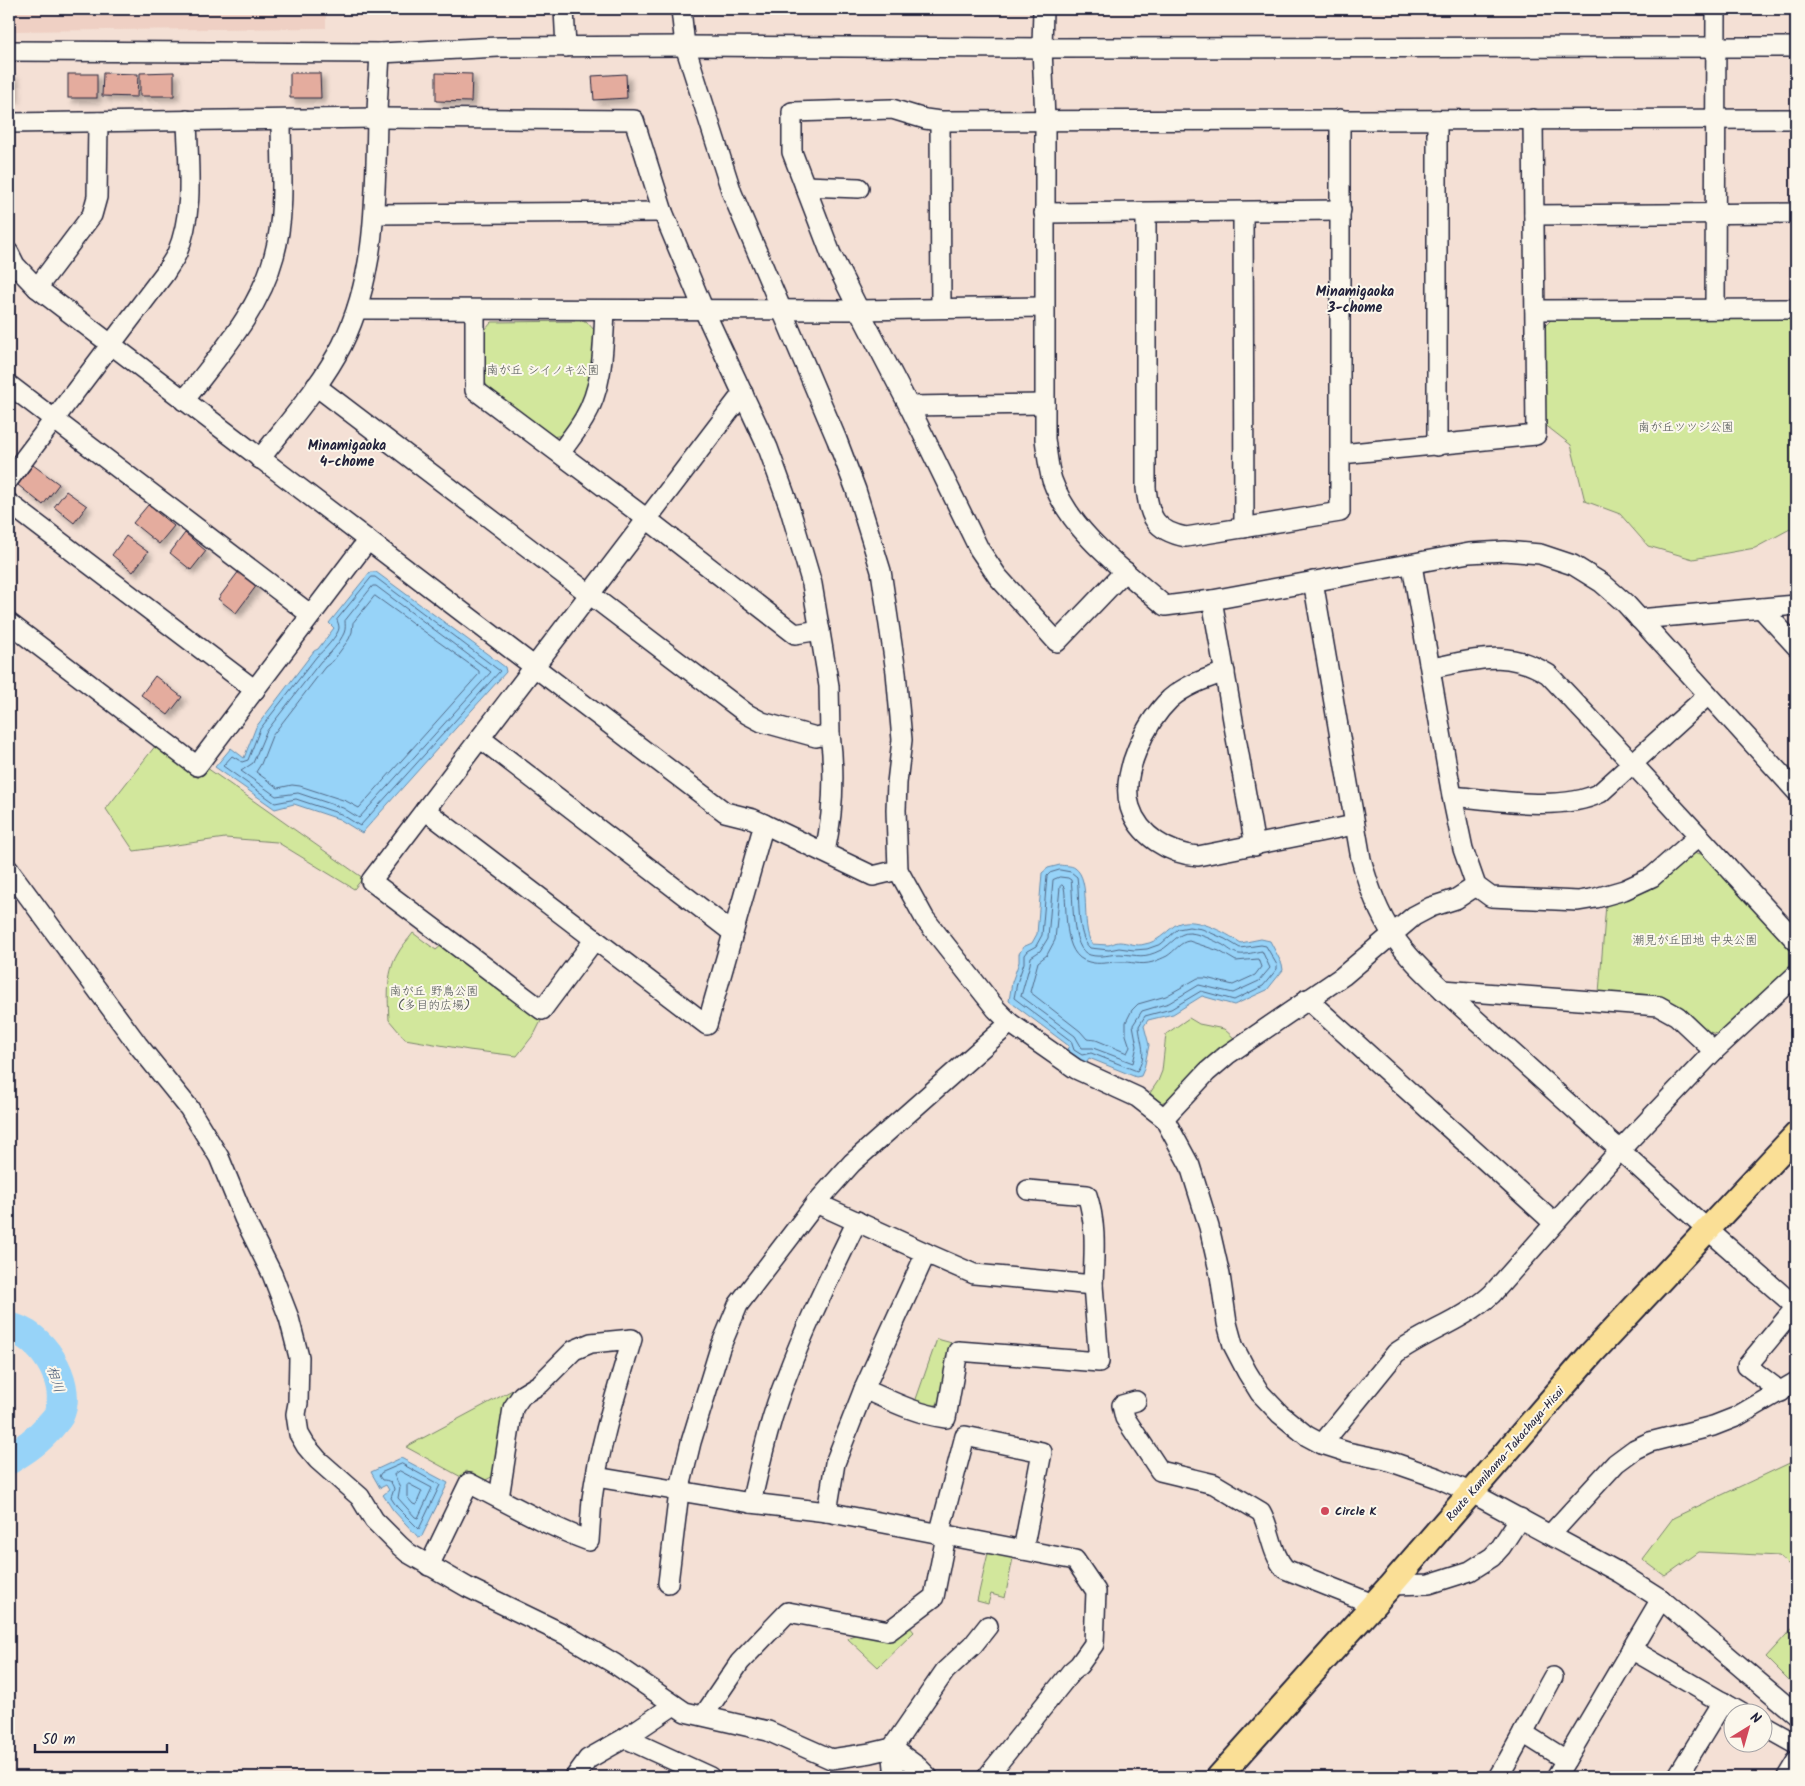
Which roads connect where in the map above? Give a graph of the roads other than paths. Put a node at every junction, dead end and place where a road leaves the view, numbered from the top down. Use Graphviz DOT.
graph roads {
  1 [pos="564,9"];
  2 [pos="681,9"];
  3 [pos="1043,9"];
  4 [pos="1716,9"];
  5 [pos="685,46"];
  6 [pos="566,47"];
  7 [pos="1716,47"];
  8 [pos="1796,47"];
  9 [pos="1042,48"];
  10 [pos="9,51"];
  11 [pos="380,53"];
  12 [pos="377,118"];
  13 [pos="1796,118"];
  14 [pos="1340,119"];
  15 [pos="1533,119"];
  16 [pos="1715,119"];
  17 [pos="187,120"];
  18 [pos="282,120"];
  19 [pos="1045,120"];
  20 [pos="1437,120"];
  21 [pos="940,121"];
  22 [pos="98,122"];
  23 [pos="9,123"];
  24 [pos="805,186"];
  25 [pos="859,188"];
  26 [pos="1341,210"];
  27 [pos="663,212"];
  28 [pos="1146,212"];
  29 [pos="1244,212"];
  30 [pos="1044,213"];
  31 [pos="1715,213"];
  32 [pos="1796,213"];
  33 [pos="375,214"];
  34 [pos="1534,215"];
  35 [pos="9,253"];
  36 [pos="37,288"];
  37 [pos="1044,307"];
  38 [pos="703,308"];
  39 [pos="941,308"];
  40 [pos="356,309"];
  41 [pos="781,309"];
  42 [pos="1715,309"];
  43 [pos="1796,309"];
  44 [pos="475,310"];
  45 [pos="605,310"];
  46 [pos="859,310"];
  47 [pos="1535,310"];
  48 [pos="110,344"];
  49 [pos="9,386"];
  50 [pos="316,386"];
  51 [pos="743,393"];
  52 [pos="184,401"];
  53 [pos="1045,404"];
  54 [pos="909,406"];
  55 [pos="53,420"];
  56 [pos="1437,446"];
  57 [pos="560,453"];
  58 [pos="1341,454"];
  59 [pos="260,459"];
  60 [pos="9,479"];
  61 [pos="9,503"];
  62 [pos="647,519"];
  63 [pos="1244,528"];
  64 [pos="368,540"];
  65 [pos="1412,565"];
  66 [pos="1125,571"];
  67 [pos="1313,581"];
  68 [pos="591,594"];
  69 [pos="1212,600"];
  70 [pos="1796,605"];
  71 [pos="1761,608"];
  72 [pos="311,615"];
  73 [pos="1639,619"];
  74 [pos="9,623"];
  75 [pos="820,630"];
  76 [pos="1796,646"];
  77 [pos="535,668"];
  78 [pos="1431,668"];
  79 [pos="1225,672"];
  80 [pos="255,690"];
  81 [pos="1708,695"];
  82 [pos="830,734"];
  83 [pos="480,738"];
  84 [pos="1632,763"];
  85 [pos="1796,791"];
  86 [pos="1452,796"];
  87 [pos="425,810"];
  88 [pos="764,824"];
  89 [pos="1354,825"];
  90 [pos="1699,836"];
  91 [pos="1255,846"];
  92 [pos="825,852"];
  93 [pos="9,870"];
  94 [pos="898,870"];
  95 [pos="1476,886"];
  96 [pos="732,932"];
  97 [pos="1393,935"];
  98 [pos="595,940"];
  99 [pos="1796,942"];
  100 [pos="1796,975"];
  101 [pos="1443,990"];
  102 [pos="1307,999"];
  103 [pos="1010,1024"];
  104 [pos="1714,1051"];
  105 [pos="1164,1118"];
  106 [pos="1796,1135"];
  107 [pos="1620,1150"];
  108 [pos="1028,1190"];
  109 [pos="816,1203"];
  110 [pos="857,1222"];
  111 [pos="1554,1223"];
  112 [pos="1707,1229"];
  113 [pos="926,1253"];
  114 [pos="1093,1285"];
  115 [pos="1796,1307"];
  116 [pos="1788,1387"];
  117 [pos="864,1389"];
  118 [pos="1136,1401"];
  119 [pos="1322,1444"];
  120 [pos="596,1477"];
  121 [pos="679,1492"];
  122 [pos="1472,1493"];
  123 [pos="500,1498"];
  124 [pos="751,1503"];
  125 [pos="827,1512"];
  126 [pos="1520,1518"];
  127 [pos="1551,1534"];
  128 [pos="942,1535"];
  129 [pos="1023,1550"];
  130 [pos="429,1566"];
  131 [pos="668,1583"];
  132 [pos="1391,1585"];
  133 [pos="1661,1599"];
  134 [pos="1373,1604"];
  135 [pos="988,1626"];
  136 [pos="1631,1649"];
  137 [pos="1552,1677"];
  138 [pos="1723,1702"];
  139 [pos="1726,1704"];
  140 [pos="674,1705"];
  141 [pos="1796,1714"];
  142 [pos="704,1715"];
  143 [pos="1772,1731"];
  144 [pos="1522,1733"];
  145 [pos="625,1738"];
  146 [pos="1796,1744"];
  147 [pos="892,1748"];
  148 [pos="1566,1760"];
  149 [pos="1796,1762"];
  150 [pos="575,1777"];
  151 [pos="710,1777"];
  152 [pos="895,1777"];
  153 [pos="928,1777"];
  154 [pos="987,1777"];
  155 [pos="1219,1777"];
  156 [pos="1498,1777"];
  157 [pos="1556,1777"];
  158 [pos="1676,1777"];
  159 [pos="1787,1777"];
  1 -- 6 [label="street"];
  2 -- 5 [label="street"];
  3 -- 9 [label="street"];
  4 -- 7 [label="street"];
  5 -- 6 [label="street"];
  5 -- 9 [label="street"];
  5 -- 41 [label="street"];
  6 -- 11 [label="street"];
  7 -- 8 [label="street"];
  7 -- 9 [label="street"];
  7 -- 16 [label="street"];
  9 -- 19 [label="street"];
  10 -- 11 [label="street"];
  11 -- 12 [label="street"];
  12 -- 18 [label="street"];
  12 -- 27 [label="street"];
  12 -- 33 [label="street"];
  13 -- 16 [label="street"];
  14 -- 19 [label="street"];
  14 -- 20 [label="street"];
  14 -- 26 [label="street"];
  15 -- 16 [label="street"];
  15 -- 20 [label="street"];
  15 -- 34 [label="street"];
  16 -- 31 [label="street"];
  17 -- 18 [label="street"];
  17 -- 22 [label="street"];
  17 -- 48 [label="street"];
  18 -- 52 [label="street"];
  19 -- 21 [label="street"];
  19 -- 30 [label="street"];
  20 -- 56 [label="street"];
  21 -- 24 [label="street"];
  21 -- 39 [label="street"];
  22 -- 23 [label="street"];
  22 -- 36 [label="street"];
  24 -- 25 [label="street"];
  24 -- 46 [label="street"];
  26 -- 29 [label="street"];
  26 -- 58 [label="street"];
  27 -- 33 [label="street"];
  27 -- 38 [label="street"];
  28 -- 29 [label="street"];
  28 -- 30 [label="street"];
  28 -- 63 [label="street"];
  29 -- 63 [label="street"];
  30 -- 37 [label="street"];
  31 -- 32 [label="street"];
  31 -- 34 [label="street"];
  31 -- 42 [label="street"];
  33 -- 40 [label="street"];
  34 -- 47 [label="street"];
  35 -- 36 [label="street"];
  36 -- 48 [label="street"];
  37 -- 39 [label="street"];
  37 -- 53 [label="street"];
  38 -- 41 [label="street"];
  38 -- 45 [label="street"];
  38 -- 51 [label="street"];
  39 -- 46 [label="street"];
  40 -- 44 [label="street"];
  40 -- 50 [label="street"];
  41 -- 46 [label="street"];
  41 -- 94 [label="street"];
  42 -- 43 [label="street"];
  42 -- 47 [label="street"];
  44 -- 45 [label="street"];
  44 -- 57 [label="street"];
  45 -- 57 [label="street"];
  46 -- 54 [label="street"];
  47 -- 56 [label="street"];
  48 -- 52 [label="street"];
  48 -- 55 [label="street"];
  49 -- 55 [label="street"];
  50 -- 59 [label="street"];
  50 -- 68 [label="street"];
  51 -- 62 [label="street"];
  51 -- 75 [label="street"];
  52 -- 59 [label="street"];
  53 -- 54 [label="street"];
  53 -- 66 [label="street"];
  54 -- 66 [label="street"];
  55 -- 60 [label="street"];
  55 -- 72 [label="street"];
  56 -- 58 [label="street"];
  57 -- 62 [label="street"];
  58 -- 63 [label="street"];
  59 -- 64 [label="street"];
  61 -- 80 [label="street"];
  62 -- 68 [label="street"];
  62 -- 75 [label="street"];
  64 -- 72 [label="street"];
  64 -- 77 [label="street"];
  65 -- 67 [label="street"];
  65 -- 73 [label="street"];
  65 -- 78 [label="street"];
  66 -- 69 [label="street"];
  67 -- 69 [label="street"];
  67 -- 89 [label="street"];
  68 -- 77 [label="street"];
  68 -- 82 [label="street"];
  69 -- 79 [label="street"];
  70 -- 71 [label="street"];
  71 -- 73 [label="street"];
  71 -- 76 [label="street"];
  72 -- 80 [label="street"];
  73 -- 81 [label="street"];
  74 -- 80 [label="street"];
  75 -- 82 [label="street"];
  77 -- 83 [label="street"];
  77 -- 88 [label="street"];
  78 -- 84 [label="street"];
  78 -- 86 [label="street"];
  79 -- 91 [label="street"];
  79 -- 91 [label="street"];
  81 -- 84 [label="street"];
  81 -- 85 [label="street"];
  82 -- 92 [label="street"];
  83 -- 87 [label="street"];
  83 -- 96 [label="street"];
  84 -- 86 [label="street"];
  84 -- 90 [label="street"];
  86 -- 95 [label="street"];
  87 -- 98 [label="street"];
  87 -- 98 [label="street"];
  88 -- 92 [label="street"];
  88 -- 96 [label="street"];
  89 -- 91 [label="street"];
  89 -- 97 [label="street"];
  90 -- 95 [label="street"];
  90 -- 99 [label="street"];
  92 -- 94 [label="street"];
  93 -- 130 [label="street"];
  94 -- 103 [label="street"];
  95 -- 97 [label="street"];
  96 -- 98 [label="street"];
  97 -- 101 [label="street"];
  97 -- 102 [label="street"];
  100 -- 104 [label="street"];
  101 -- 104 [label="street"];
  101 -- 107 [label="street"];
  102 -- 105 [label="street"];
  102 -- 111 [label="street"];
  103 -- 105 [label="street"];
  103 -- 109 [label="street"];
  104 -- 107 [label="street"];
  105 -- 119 [label="street"];
  106 -- 112 [label="main road, Route Kamihama-Takachaya-Hisai"];
  107 -- 111 [label="street"];
  107 -- 112 [label="street"];
  108 -- 114 [label="street"];
  109 -- 110 [label="street"];
  109 -- 121 [label="street"];
  110 -- 113 [label="street"];
  110 -- 124 [label="street"];
  111 -- 119 [label="street"];
  112 -- 115 [label="street"];
  112 -- 122 [label="main road, Route Kamihama-Takachaya-Hisai"];
  113 -- 114 [label="street"];
  113 -- 117 [label="street"];
  114 -- 117 [label="street"];
  115 -- 116 [label="street"];
  116 -- 127 [label="street"];
  117 -- 125 [label="street"];
  118 -- 134 [label="street"];
  119 -- 122 [label="street"];
  120 -- 121 [label="street"];
  120 -- 123 [label="street"];
  120 -- 123 [label="street"];
  121 -- 124 [label="street"];
  121 -- 131 [label="street"];
  122 -- 126 [label="street"];
  122 -- 132 [label="main road, Route Kamihama-Takachaya-Hisai"];
  123 -- 130 [label="street"];
  124 -- 125 [label="street"];
  125 -- 128 [label="street"];
  126 -- 127 [label="street"];
  126 -- 132 [label="street"];
  127 -- 133 [label="street"];
  128 -- 129 [label="street"];
  128 -- 129 [label="street"];
  128 -- 142 [label="street"];
  129 -- 154 [label="street"];
  130 -- 140 [label="street"];
  132 -- 134 [label="main road, Route Kamihama-Takachaya-Hisai"];
  133 -- 136 [label="street"];
  133 -- 141 [label="street"];
  134 -- 155 [label="main road, Route Kamihama-Takachaya-Hisai"];
  135 -- 147 [label="street"];
  136 -- 138 [label="street"];
  136 -- 148 [label="street"];
  137 -- 144 [label="street"];
  138 -- 139 [label="street"];
  138 -- 158 [label="street"];
  140 -- 142 [label="street"];
  140 -- 145 [label="street"];
  142 -- 147 [label="street"];
  143 -- 146 [label="street"];
  144 -- 148 [label="street"];
  144 -- 156 [label="street"];
  145 -- 150 [label="street"];
  145 -- 151 [label="street"];
  147 -- 152 [label="street"];
  147 -- 153 [label="street"];
  148 -- 157 [label="street"];
  149 -- 159 [label="street"];
}
